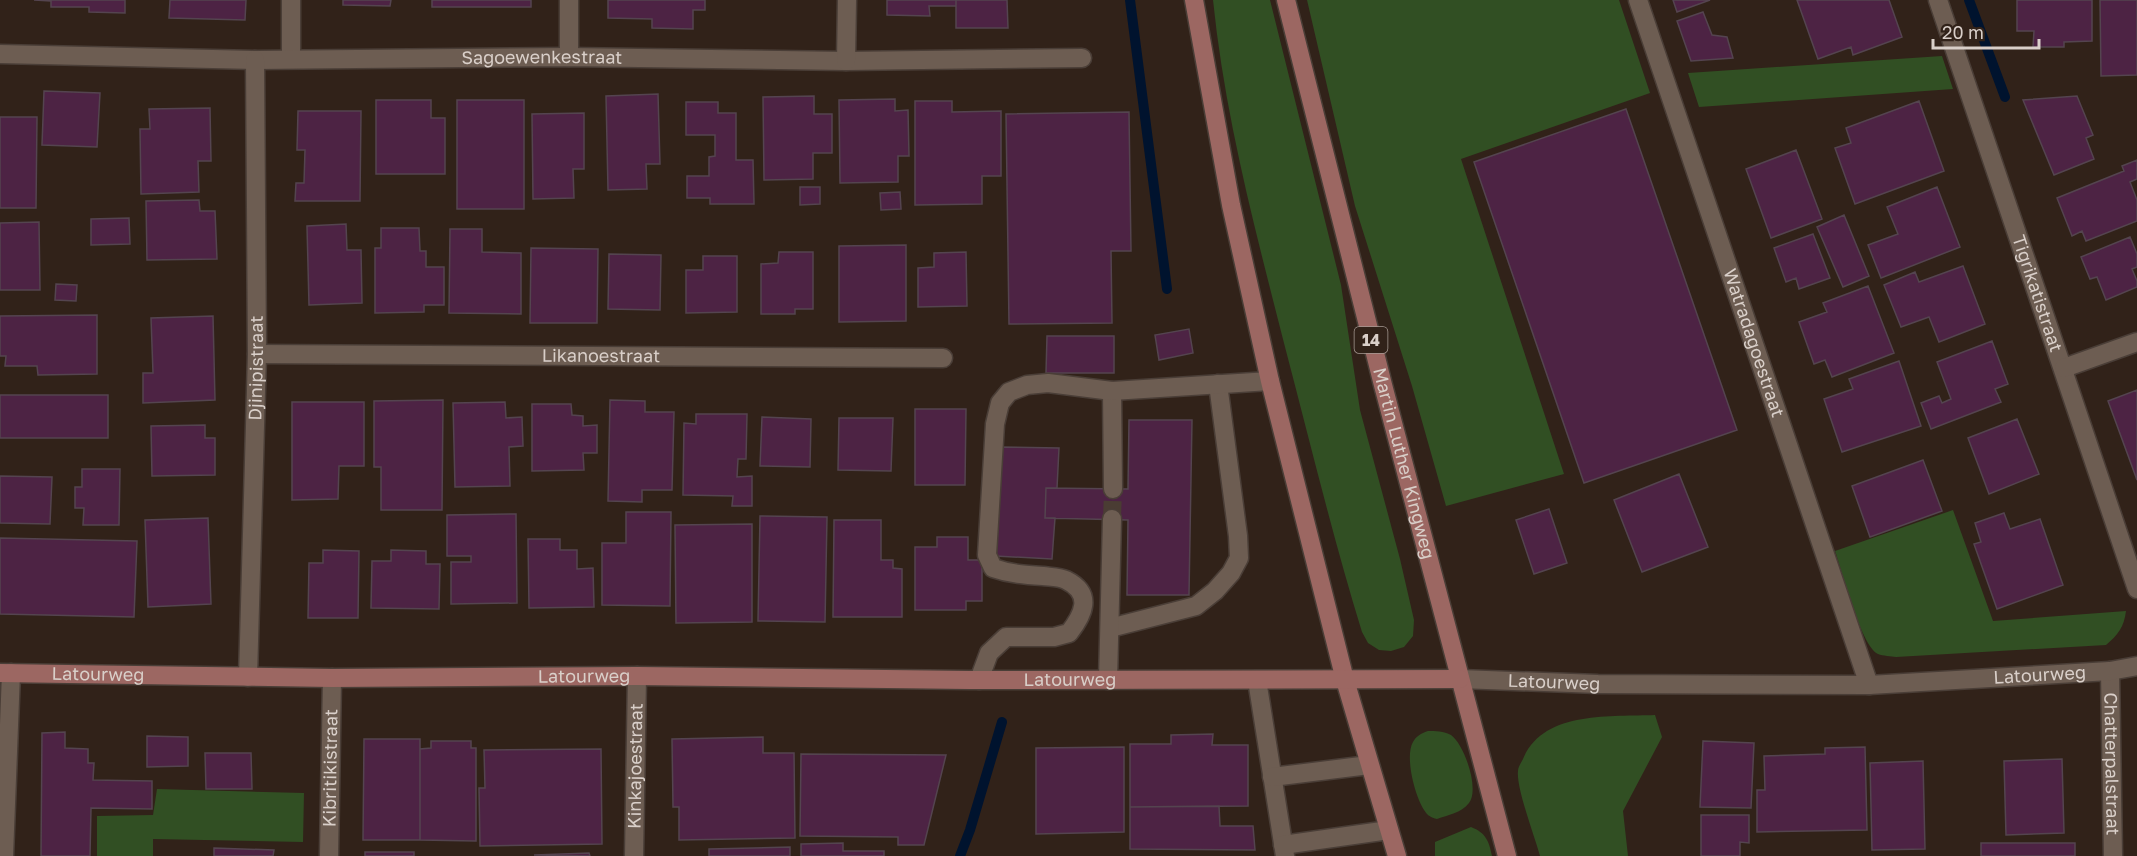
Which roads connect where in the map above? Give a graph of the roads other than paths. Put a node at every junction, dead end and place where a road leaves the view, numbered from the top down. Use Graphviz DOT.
graph roads {
  1 [pos="291,0"];
  2 [pos="569,0"];
  3 [pos="847,0"];
  4 [pos="1194,0"];
  5 [pos="1286,0"];
  6 [pos="1638,0"];
  7 [pos="1938,0"];
  8 [pos="0,54"];
  9 [pos="569,57"];
  10 [pos="1082,58"];
  11 [pos="291,59"];
  12 [pos="255,60"];
  13 [pos="846,61"];
  14 [pos="2137,342"];
  15 [pos="257,354"];
  16 [pos="943,358"];
  17 [pos="2064,368"];
  18 [pos="1270,381"];
  19 [pos="1218,384"];
  20 [pos="1112,391"];
  21 [pos="1113,489"];
  22 [pos="1112,519"];
  23 [pos="2137,589"];
  24 [pos="1110,628"];
  25 [pos="2137,666"];
  26 [pos="2110,671"];
  27 [pos="5,673"];
  28 [pos="637,676"];
  29 [pos="248,677"];
  30 [pos="332,678"];
  31 [pos="1460,679"];
  32 [pos="980,680"];
  33 [pos="1257,680"];
  34 [pos="1345,680"];
  35 [pos="1108,681"];
  36 [pos="1869,685"];
  37 [pos="1369,765"];
  38 [pos="1272,777"];
  39 [pos="1389,830"];
  40 [pos="1284,850"];
  41 [pos="4,856"];
  42 [pos="329,856"];
  43 [pos="634,856"];
  44 [pos="1397,856"];
  45 [pos="1507,856"];
  46 [pos="2113,856"];
  1 -- 11 [label="street"];
  2 -- 9 [label="street"];
  3 -- 13 [label="street"];
  4 -- 18 [label="main road"];
  5 -- 31 [label="main road, Martin Luther Kingweg / 14"];
  6 -- 36 [label="street, Watradagoestraat"];
  7 -- 17 [label="street, Tigrikatistraat"];
  8 -- 12 [label="street, Sagoewenkestraat"];
  9 -- 11 [label="street, Sagoewenkestraat"];
  9 -- 13 [label="street, Sagoewenkestraat"];
  10 -- 13 [label="street, Sagoewenkestraat"];
  11 -- 12 [label="street, Sagoewenkestraat"];
  12 -- 15 [label="street, Djinipistraat"];
  14 -- 17 [label="street"];
  15 -- 16 [label="street, Likanoestraat"];
  15 -- 29 [label="street, Djinipistraat"];
  17 -- 23 [label="street, Tigrikatistraat"];
  18 -- 19 [label="street"];
  18 -- 34 [label="main road"];
  19 -- 20 [label="street"];
  19 -- 24 [label="street"];
  20 -- 21 [label="street"];
  20 -- 32 [label="street"];
  22 -- 24 [label="street"];
  24 -- 35 [label="street"];
  25 -- 26 [label="street, Latourweg"];
  26 -- 36 [label="street, Latourweg"];
  26 -- 46 [label="street, Chatterpalstraat"];
  27 -- 29 [label="main road, Latourweg"];
  27 -- 41 [label="street"];
  28 -- 30 [label="main road, Latourweg"];
  28 -- 32 [label="main road, Latourweg"];
  28 -- 43 [label="street, Kinkajoestraat"];
  29 -- 30 [label="main road, Latourweg"];
  30 -- 42 [label="street, Kibritikistraat"];
  31 -- 34 [label="main road, Latourweg"];
  31 -- 36 [label="street, Latourweg"];
  31 -- 45 [label="main road, Martin Luther Kingweg / 14"];
  32 -- 35 [label="main road, Latourweg"];
  33 -- 34 [label="main road, Latourweg"];
  33 -- 35 [label="main road, Latourweg"];
  33 -- 38 [label="street"];
  34 -- 37 [label="main road"];
  37 -- 38 [label="street"];
  37 -- 39 [label="main road"];
  38 -- 40 [label="street"];
  39 -- 40 [label="street"];
  39 -- 44 [label="main road"];
}
